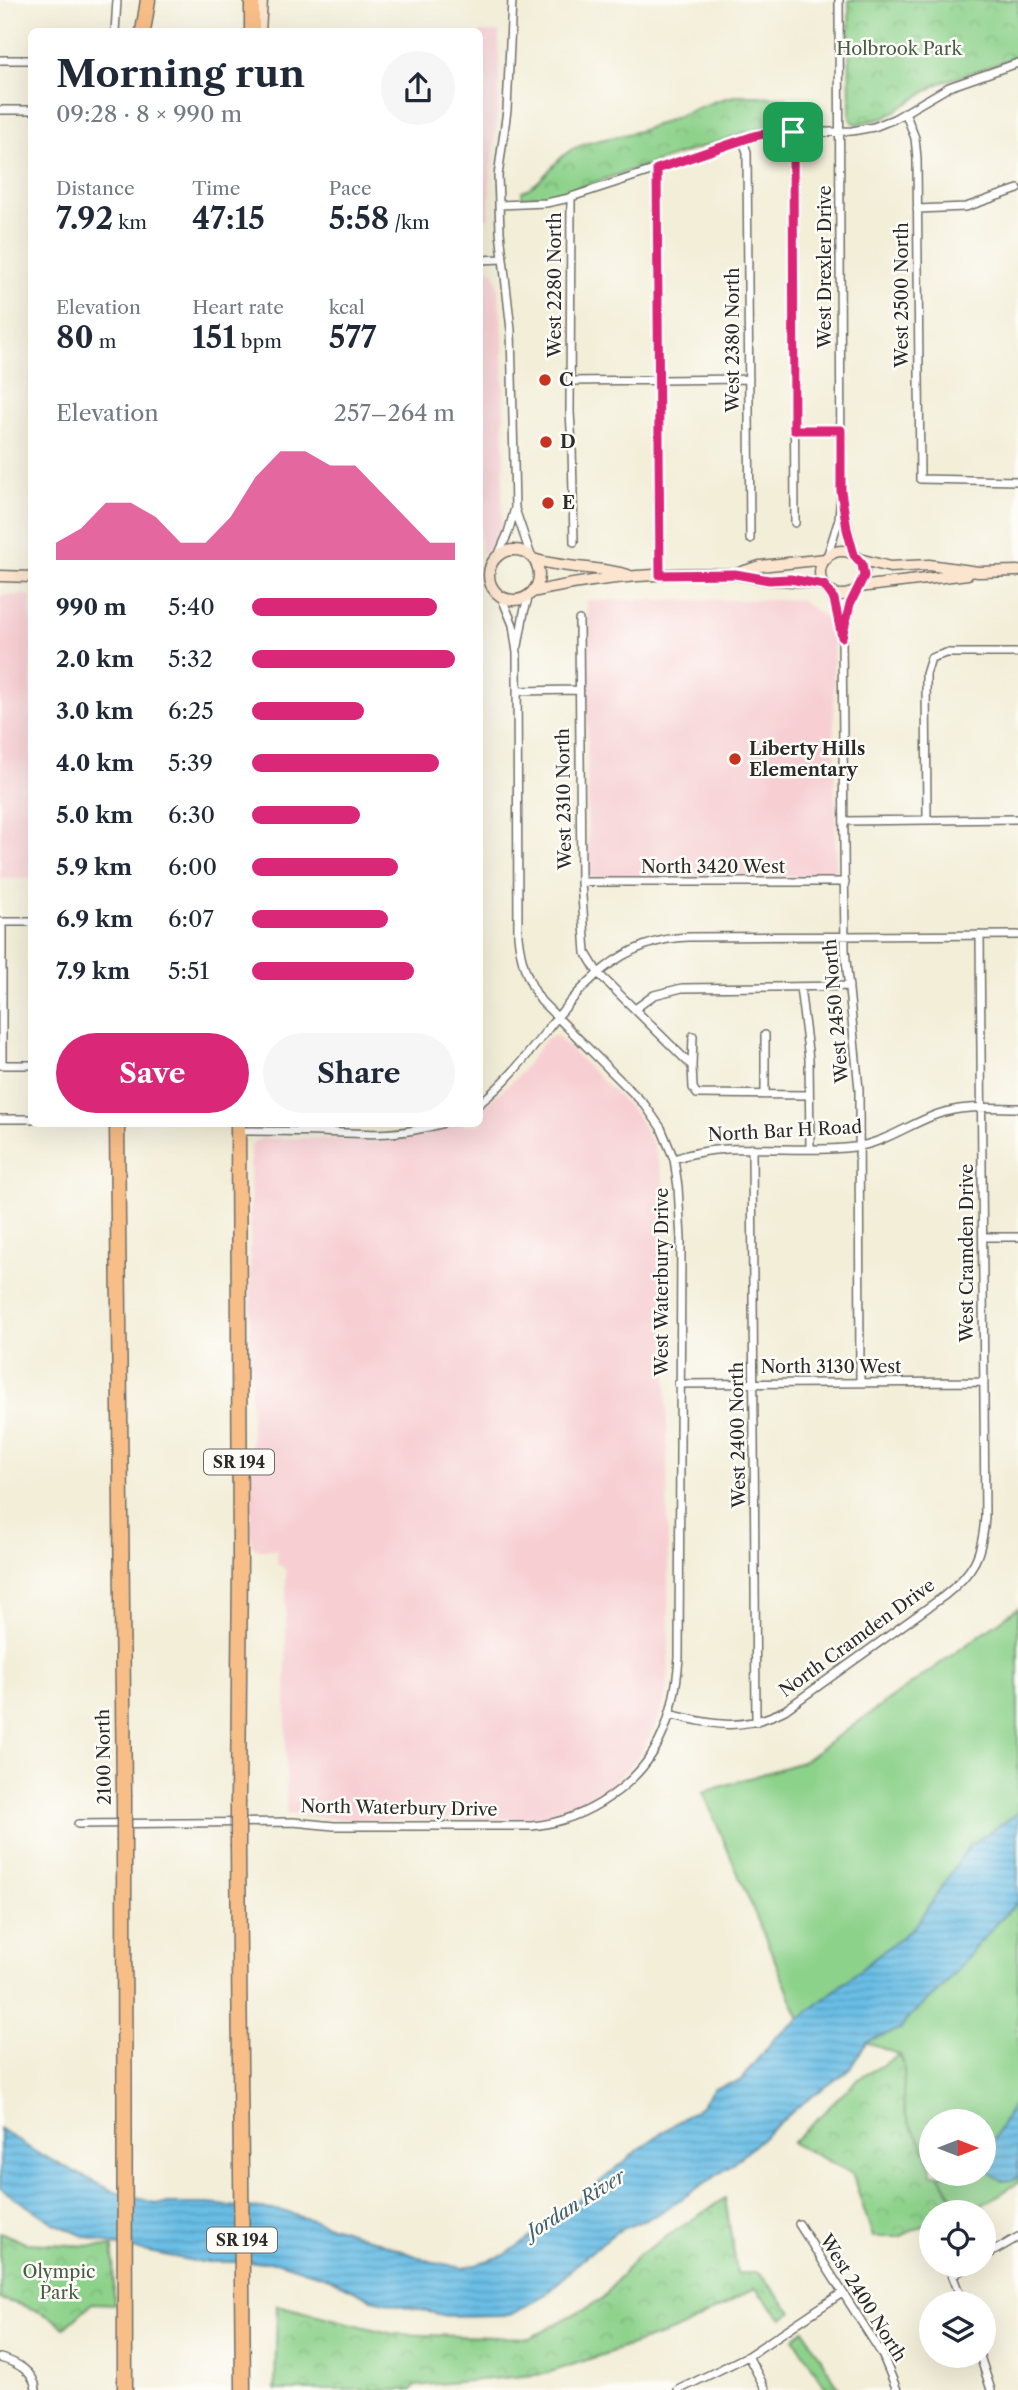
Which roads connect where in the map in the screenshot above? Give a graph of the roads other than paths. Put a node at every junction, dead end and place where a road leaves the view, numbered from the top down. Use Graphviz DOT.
graph roads {
  1 [pos="117,0"];
  2 [pos="142,0"];
  3 [pos="148,0"];
  4 [pos="252,0"];
  5 [pos="262,0"];
  6 [pos="512,0"];
  7 [pos="839,0"];
  8 [pos="115,28"];
  9 [pos="141,28"];
  10 [pos="142,28"];
  11 [pos="252,28"];
  12 [pos="260,28"];
  13 [pos="0,60"];
  14 [pos="28,60"];
  15 [pos="1018,63"];
  16 [pos="0,110"];
  17 [pos="28,110"];
  18 [pos="905,112"];
  19 [pos="840,131"];
  20 [pos="793,132"];
  21 [pos="743,141"];
  22 [pos="657,169"];
  23 [pos="1018,189"];
  24 [pos="571,197"];
  25 [pos="499,205"];
  26 [pos="918,209"];
  27 [pos="483,260"];
  28 [pos="503,260"];
  29 [pos="749,379"];
  30 [pos="659,380"];
  31 [pos="570,381"];
  32 [pos="794,430"];
  33 [pos="841,430"];
  34 [pos="1018,481"];
  35 [pos="841,491"];
  36 [pos="515,508"];
  37 [pos="795,523"];
  38 [pos="750,539"];
  39 [pos="574,542"];
  40 [pos="532,557"];
  41 [pos="856,557"];
  42 [pos="826,558"];
  43 [pos="496,559"];
  44 [pos="483,562"];
  45 [pos="1018,571"];
  46 [pos="978,572"];
  47 [pos="735,574"];
  48 [pos="631,575"];
  49 [pos="660,575"];
  50 [pos="0,576"];
  51 [pos="28,577"];
  52 [pos="483,587"];
  53 [pos="826,587"];
  54 [pos="857,589"];
  55 [pos="499,594"];
  56 [pos="531,594"];
  57 [pos="579,620"];
  58 [pos="842,637"];
  59 [pos="517,653"];
  60 [pos="1018,653"];
  61 [pos="579,690"];
  62 [pos="517,691"];
  63 [pos="1018,819"];
  64 [pos="927,820"];
  65 [pos="844,821"];
  66 [pos="581,882"];
  67 [pos="845,882"];
  68 [pos="1,922"];
  69 [pos="28,922"];
  70 [pos="981,935"];
  71 [pos="1018,935"];
  72 [pos="845,936"];
  73 [pos="598,973"];
  74 [pos="849,986"];
  75 [pos="800,987"];
  76 [pos="635,1009"];
  77 [pos="557,1016"];
  78 [pos="765,1035"];
  79 [pos="693,1036"];
  80 [pos="1,1065"];
  81 [pos="28,1065"];
  82 [pos="692,1066"];
  83 [pos="765,1095"];
  84 [pos="809,1095"];
  85 [pos="483,1100"];
  86 [pos="982,1108"];
  87 [pos="1018,1108"];
  88 [pos="0,1119"];
  89 [pos="28,1119"];
  90 [pos="117,1127"];
  91 [pos="238,1127"];
  92 [pos="429,1127"];
  93 [pos="858,1146"];
  94 [pos="752,1148"];
  95 [pos="810,1148"];
  96 [pos="674,1159"];
  97 [pos="983,1237"];
  98 [pos="1018,1237"];
  99 [pos="984,1382"];
  100 [pos="860,1383"];
  101 [pos="678,1384"];
  102 [pos="753,1384"];
  103 [pos="973,1567"];
  104 [pos="669,1714"];
  105 [pos="756,1722"];
  106 [pos="78,1824"];
  107 [pos="799,2224"];
  108 [pos="1018,2237"];
  109 [pos="996,2250"];
  110 [pos="842,2293"];
  111 [pos="748,2356"];
  112 [pos="0,2358"];
  113 [pos="984,2368"];
  114 [pos="36,2390"];
  115 [pos="125,2390"];
  116 [pos="243,2390"];
  117 [pos="678,2390"];
  118 [pos="766,2390"];
  119 [pos="897,2390"];
  120 [pos="991,2390"];
  1 -- 8 [label="street"];
  2 -- 9 [label="street"];
  3 -- 10 [label="highway"];
  4 -- 11 [label="highway"];
  5 -- 12 [label="street"];
  6 -- 25 [label="street"];
  7 -- 19 [label="street, West Drexler Drive"];
  13 -- 14 [label="street"];
  15 -- 18 [label="street"];
  16 -- 17 [label="street"];
  18 -- 19 [label="street"];
  18 -- 26 [label="street, West 2500 North"];
  19 -- 20 [label="street"];
  19 -- 33 [label="street, West Drexler Drive"];
  20 -- 21 [label="street"];
  20 -- 32 [label="street"];
  21 -- 22 [label="street"];
  21 -- 29 [label="street, West 2380 North"];
  22 -- 24 [label="street"];
  22 -- 30 [label="street"];
  23 -- 26 [label="street"];
  24 -- 25 [label="street"];
  24 -- 31 [label="street, West 2280 North"];
  25 -- 28 [label="street"];
  26 -- 34 [label="street, West 2500 North"];
  27 -- 28 [label="street"];
  28 -- 36 [label="street"];
  29 -- 30 [label="street"];
  29 -- 38 [label="street, West 2380 North"];
  30 -- 31 [label="street"];
  30 -- 49 [label="street"];
  31 -- 39 [label="street, West 2280 North"];
  32 -- 33 [label="street"];
  32 -- 37 [label="street"];
  33 -- 35 [label="street, West Drexler Drive"];
  35 -- 41 [label="street, West Drexler Drive"];
  35 -- 42 [label="street, West Drexler Drive"];
  36 -- 40 [label="street"];
  36 -- 43 [label="street"];
  40 -- 43 [label="street"];
  40 -- 48 [label="street"];
  40 -- 56 [label="street"];
  41 -- 42 [label="street"];
  41 -- 46 [label="street"];
  41 -- 54 [label="street"];
  42 -- 47 [label="street"];
  42 -- 53 [label="street"];
  43 -- 44 [label="street"];
  43 -- 55 [label="street"];
  45 -- 46 [label="street"];
  46 -- 54 [label="street"];
  47 -- 49 [label="street"];
  47 -- 53 [label="street"];
  48 -- 49 [label="street"];
  48 -- 56 [label="street"];
  50 -- 51 [label="street"];
  52 -- 55 [label="street"];
  53 -- 54 [label="street"];
  53 -- 58 [label="street, West 2450 North"];
  54 -- 58 [label="street, West 2450 North"];
  55 -- 56 [label="street"];
  55 -- 59 [label="street, West Waterbury Drive"];
  56 -- 59 [label="street, West Waterbury Drive"];
  57 -- 61 [label="street, West 2310 North"];
  58 -- 65 [label="street, West 2450 North"];
  59 -- 62 [label="street, West Waterbury Drive"];
  60 -- 64 [label="street"];
  61 -- 62 [label="street"];
  61 -- 66 [label="street, West 2310 North"];
  62 -- 77 [label="street, West Waterbury Drive"];
  63 -- 64 [label="street"];
  64 -- 65 [label="street"];
  65 -- 67 [label="street, West 2450 North"];
  66 -- 67 [label="street, North 3420 West"];
  66 -- 73 [label="street, West 2310 North"];
  67 -- 72 [label="street, West 2450 North"];
  68 -- 69 [label="street"];
  68 -- 80 [label="street"];
  70 -- 71 [label="street"];
  70 -- 72 [label="street"];
  70 -- 86 [label="street, West Cramden Drive"];
  72 -- 73 [label="street"];
  72 -- 74 [label="street, West 2450 North"];
  73 -- 76 [label="street"];
  73 -- 77 [label="street"];
  74 -- 75 [label="street"];
  74 -- 93 [label="street, West 2450 North"];
  75 -- 76 [label="street"];
  75 -- 84 [label="street"];
  76 -- 82 [label="street"];
  77 -- 85 [label="street"];
  77 -- 96 [label="street, West Waterbury Drive"];
  78 -- 83 [label="street"];
  79 -- 82 [label="street"];
  80 -- 81 [label="street"];
  82 -- 83 [label="street"];
  83 -- 84 [label="street"];
  84 -- 95 [label="street"];
  86 -- 87 [label="street, North Bar H Road"];
  86 -- 93 [label="street, North Bar H Road"];
  86 -- 97 [label="street, West Cramden Drive"];
  88 -- 89 [label="street"];
  90 -- 115 [label="highway, 2100 North, bridge"];
  91 -- 92 [label="street"];
  91 -- 116 [label="highway, SR 194, bridge"];
  93 -- 95 [label="street, North Bar H Road"];
  93 -- 100 [label="street, West 2450 North"];
  94 -- 95 [label="street, North Bar H Road"];
  94 -- 96 [label="street, North Bar H Road"];
  94 -- 102 [label="street, West 2400 North"];
  96 -- 101 [label="street, West Waterbury Drive"];
  97 -- 98 [label="street"];
  97 -- 99 [label="street, West Cramden Drive"];
  99 -- 100 [label="street, North 3130 West"];
  99 -- 103 [label="street, West Cramden Drive"];
  100 -- 102 [label="street, North 3130 West"];
  101 -- 102 [label="street, North 3130 West"];
  101 -- 104 [label="street, West Waterbury Drive"];
  102 -- 105 [label="street, West 2400 North"];
  103 -- 105 [label="street, North Cramden Drive"];
  104 -- 105 [label="street, North Cramden Drive"];
  104 -- 106 [label="street, North Waterbury Drive"];
  107 -- 110 [label="street, West 2400 North"];
  108 -- 109 [label="street"];
  110 -- 111 [label="street"];
  110 -- 119 [label="street, West 2400 North"];
  111 -- 117 [label="street"];
  111 -- 118 [label="street"];
  112 -- 114 [label="street"];
  113 -- 120 [label="street"];
}
